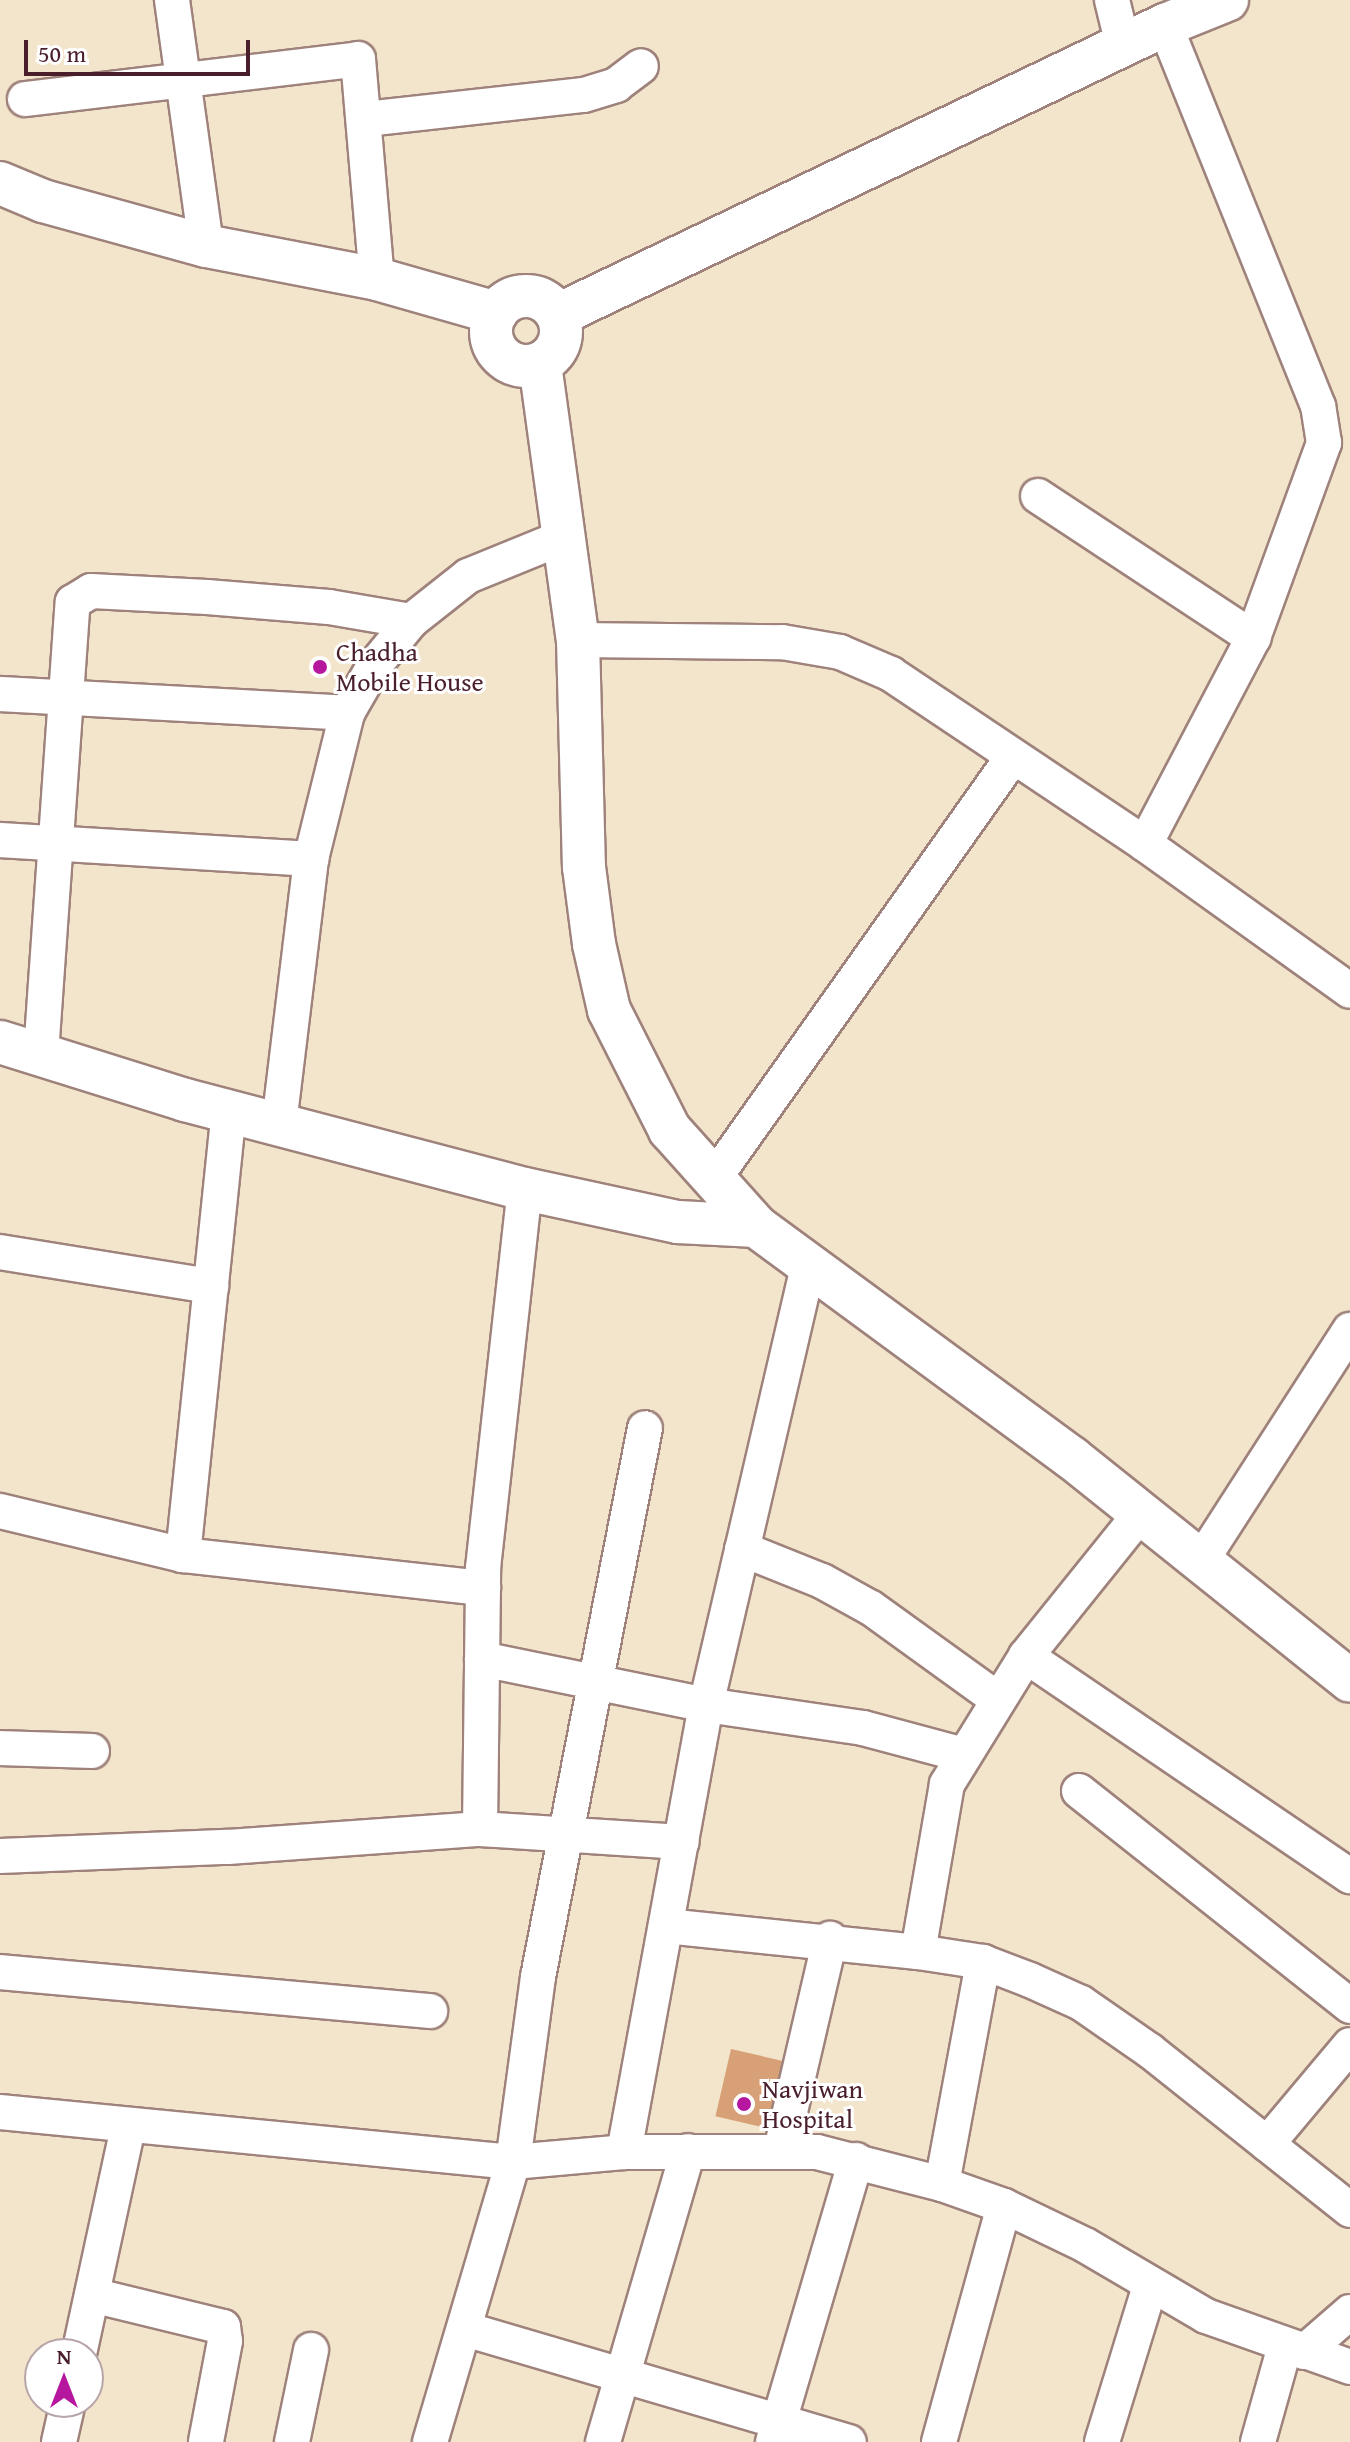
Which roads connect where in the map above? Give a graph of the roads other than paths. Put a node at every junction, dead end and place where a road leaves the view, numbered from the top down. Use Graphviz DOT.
graph roads {
  1 [pos="172,0"];
  2 [pos="1112,0"];
  3 [pos="1227,0"];
  4 [pos="1165,25"];
  5 [pos="1123,45"];
  6 [pos="641,66"];
  7 [pos="184,78"];
  8 [pos="25,99"];
  9 [pos="366,119"];
  10 [pos="0,183"];
  11 [pos="206,246"];
  12 [pos="377,279"];
  13 [pos="496,313"];
  14 [pos="558,315"];
  15 [pos="540,364"];
  16 [pos="1038,496"];
  17 [pos="566,536"];
  18 [pos="411,621"];
  19 [pos="1253,638"];
  20 [pos="578,640"];
  21 [pos="0,694"];
  22 [pos="65,697"];
  23 [pos="347,713"];
  24 [pos="1012,758"];
  25 [pos="0,840"];
  26 [pos="53,842"];
  27 [pos="1145,844"];
  28 [pos="311,859"];
  29 [pos="1350,991"];
  30 [pos="0,1042"];
  31 [pos="41,1054"];
  32 [pos="229,1111"];
  33 [pos="279,1124"];
  34 [pos="713,1180"];
  35 [pos="525,1189"];
  36 [pos="756,1226"];
  37 [pos="0,1252"];
  38 [pos="809,1264"];
  39 [pos="211,1286"];
  40 [pos="1350,1330"];
  41 [pos="645,1428"];
  42 [pos="0,1511"];
  43 [pos="1141,1513"];
  44 [pos="742,1549"];
  45 [pos="183,1555"];
  46 [pos="1201,1561"];
  47 [pos="483,1588"];
  48 [pos="1026,1656"];
  49 [pos="482,1659"];
  50 [pos="597,1681"];
  51 [pos="1350,1681"];
  52 [pos="997,1699"];
  53 [pos="706,1705"];
  54 [pos="0,1748"];
  55 [pos="92,1751"];
  56 [pos="964,1755"];
  57 [pos="1079,1791"];
  58 [pos="480,1829"];
  59 [pos="569,1831"];
  60 [pos="682,1842"];
  61 [pos="0,1856"];
  62 [pos="1350,1876"];
  63 [pos="666,1926"];
  64 [pos="830,1939"];
  65 [pos="918,1952"];
  66 [pos="983,1962"];
  67 [pos="0,1972"];
  68 [pos="1350,2006"];
  69 [pos="430,2011"];
  70 [pos="1350,2045"];
  71 [pos="0,2112"];
  72 [pos="128,2127"];
  73 [pos="1267,2144"];
  74 [pos="781,2150"];
  75 [pos="688,2151"];
  76 [pos="624,2152"];
  77 [pos="856,2160"];
  78 [pos="513,2162"];
  79 [pos="942,2184"];
  80 [pos="1004,2206"];
  81 [pos="1350,2210"];
  82 [pos="1150,2286"];
  83 [pos="92,2295"];
  84 [pos="1350,2312"];
  85 [pos="465,2329"];
  86 [pos="83,2338"];
  87 [pos="1294,2349"];
  88 [pos="311,2350"];
  89 [pos="1350,2367"];
  90 [pos="622,2376"];
  91 [pos="64,2418"];
  92 [pos="776,2433"];
  93 [pos="59,2442"];
  94 [pos="206,2442"];
  95 [pos="292,2442"];
  96 [pos="430,2442"];
  97 [pos="603,2442"];
  98 [pos="849,2442"];
  99 [pos="939,2442"];
  100 [pos="1102,2442"];
  101 [pos="1258,2442"];
  1 -- 7 [label="street"];
  2 -- 5 [label="street"];
  3 -- 4 [label="street"];
  4 -- 5 [label="street"];
  4 -- 19 [label="street"];
  5 -- 14 [label="street"];
  6 -- 9 [label="street"];
  7 -- 8 [label="street"];
  7 -- 9 [label="street"];
  7 -- 11 [label="street"];
  9 -- 12 [label="street"];
  10 -- 11 [label="street"];
  11 -- 12 [label="street"];
  12 -- 13 [label="street"];
  13 -- 14 [label="street"];
  13 -- 15 [label="street"];
  14 -- 15 [label="street"];
  15 -- 17 [label="street"];
  16 -- 19 [label="street"];
  17 -- 18 [label="street"];
  17 -- 20 [label="street"];
  18 -- 22 [label="street"];
  18 -- 23 [label="street"];
  19 -- 27 [label="street"];
  20 -- 24 [label="street"];
  20 -- 34 [label="street"];
  21 -- 22 [label="street"];
  22 -- 23 [label="street"];
  22 -- 26 [label="street"];
  23 -- 28 [label="street"];
  24 -- 27 [label="street"];
  24 -- 34 [label="street"];
  25 -- 26 [label="street"];
  26 -- 28 [label="street"];
  26 -- 31 [label="street"];
  27 -- 29 [label="street"];
  28 -- 33 [label="street"];
  30 -- 31 [label="street"];
  31 -- 32 [label="street"];
  32 -- 33 [label="street"];
  32 -- 39 [label="street"];
  33 -- 35 [label="street"];
  34 -- 36 [label="street"];
  35 -- 36 [label="street"];
  35 -- 47 [label="street"];
  36 -- 38 [label="street"];
  37 -- 39 [label="street"];
  38 -- 43 [label="street"];
  38 -- 44 [label="street"];
  39 -- 45 [label="street"];
  40 -- 46 [label="street"];
  41 -- 50 [label="street"];
  42 -- 45 [label="street"];
  43 -- 46 [label="street"];
  43 -- 48 [label="street"];
  44 -- 52 [label="street"];
  44 -- 53 [label="street"];
  45 -- 47 [label="street"];
  46 -- 51 [label="street"];
  47 -- 49 [label="street"];
  48 -- 52 [label="street"];
  48 -- 62 [label="street"];
  49 -- 50 [label="street"];
  49 -- 58 [label="street"];
  50 -- 53 [label="street"];
  50 -- 59 [label="street"];
  52 -- 56 [label="street"];
  53 -- 56 [label="street"];
  53 -- 60 [label="street"];
  54 -- 55 [label="street"];
  56 -- 65 [label="street"];
  57 -- 68 [label="street"];
  58 -- 59 [label="street"];
  58 -- 61 [label="street"];
  59 -- 60 [label="street"];
  59 -- 78 [label="street"];
  60 -- 63 [label="street"];
  63 -- 64 [label="street"];
  63 -- 76 [label="street"];
  64 -- 65 [label="street"];
  64 -- 74 [label="street"];
  65 -- 66 [label="street"];
  66 -- 73 [label="street"];
  66 -- 79 [label="street"];
  67 -- 69 [label="street"];
  70 -- 73 [label="street"];
  71 -- 72 [label="street"];
  72 -- 78 [label="street"];
  72 -- 83 [label="street"];
  73 -- 81 [label="street"];
  74 -- 75 [label="street"];
  74 -- 77 [label="street"];
  75 -- 76 [label="street"];
  75 -- 90 [label="street"];
  76 -- 78 [label="street"];
  77 -- 79 [label="street"];
  77 -- 92 [label="street"];
  78 -- 85 [label="street"];
  79 -- 80 [label="street"];
  80 -- 82 [label="street"];
  80 -- 99 [label="street"];
  82 -- 87 [label="street"];
  82 -- 100 [label="street"];
  83 -- 86 [label="street"];
  83 -- 94 [label="street"];
  84 -- 87 [label="street"];
  85 -- 90 [label="street"];
  85 -- 96 [label="street"];
  87 -- 89 [label="street"];
  87 -- 101 [label="street"];
  88 -- 95 [label="street"];
  90 -- 92 [label="street"];
  90 -- 97 [label="street"];
  91 -- 93 [label="street"];
  92 -- 98 [label="street"];
}
